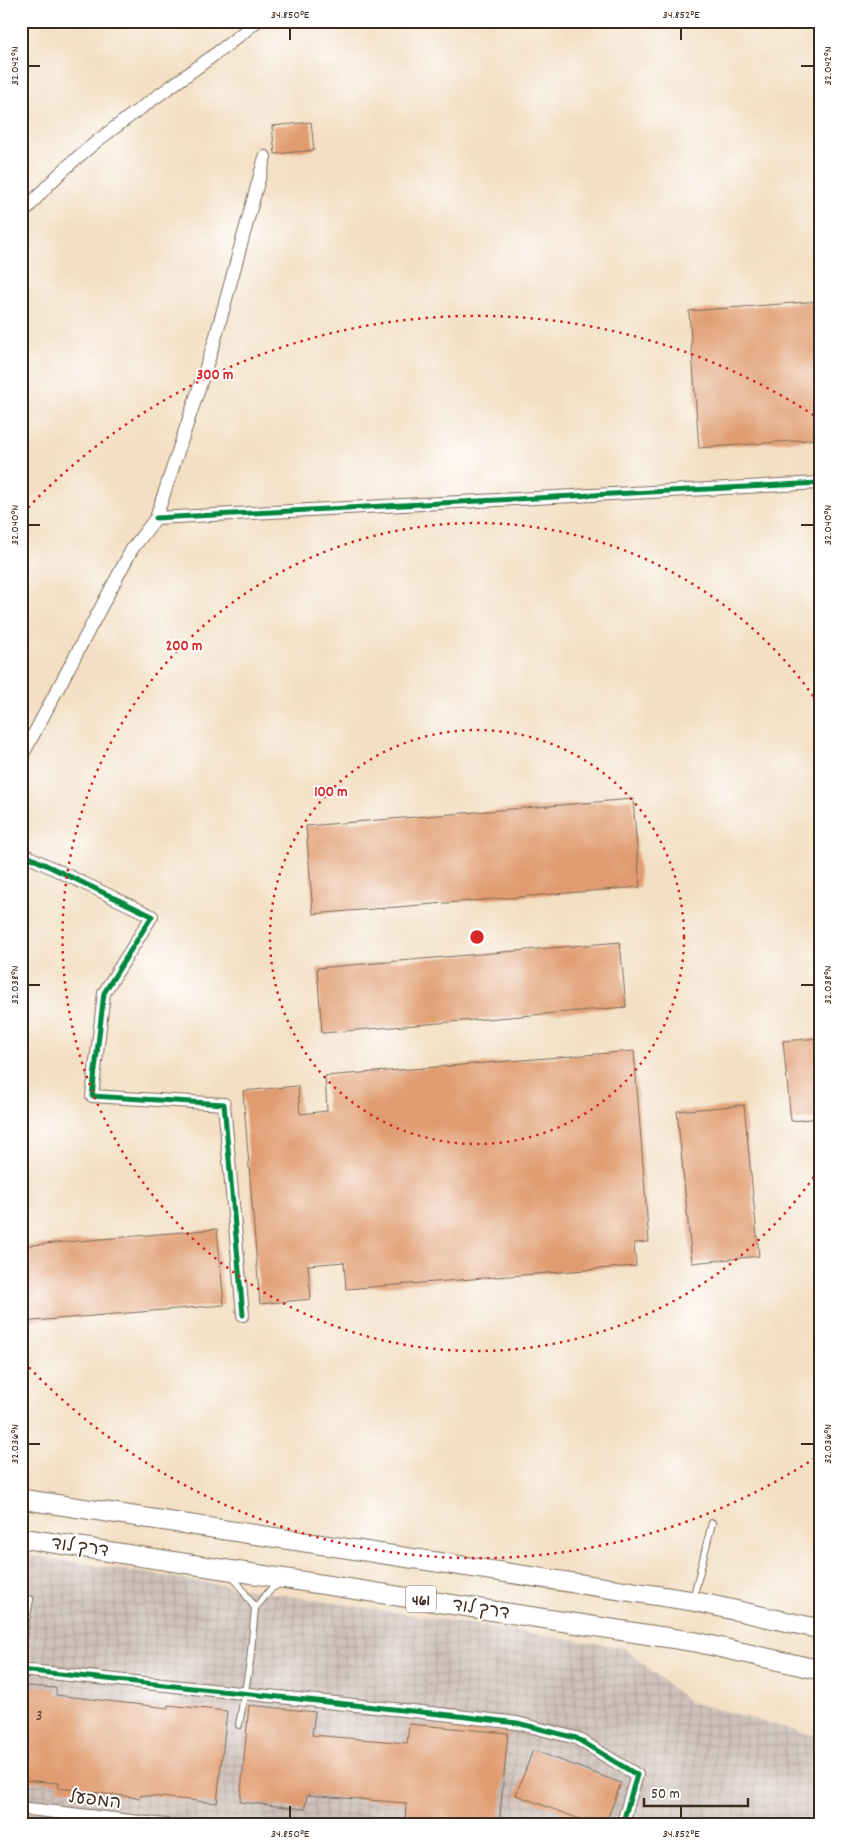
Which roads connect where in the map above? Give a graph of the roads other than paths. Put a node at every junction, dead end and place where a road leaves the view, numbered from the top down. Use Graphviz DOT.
graph roads {
  1 [pos="257,21"];
  2 [pos="264,157"];
  3 [pos="21,218"];
  4 [pos="820,483"];
  5 [pos="156,518"];
  6 [pos="21,758"];
  7 [pos="21,853"];
  8 [pos="243,1315"];
  9 [pos="21,1499"];
  10 [pos="712,1524"];
  11 [pos="21,1538"];
  12 [pos="226,1568"];
  13 [pos="297,1580"];
  14 [pos="30,1598"];
  15 [pos="692,1601"];
  16 [pos="255,1608"];
  17 [pos="820,1629"];
  18 [pos="21,1648"];
  19 [pos="21,1670"];
  20 [pos="820,1670"];
  21 [pos="244,1694"];
  22 [pos="239,1725"];
  23 [pos="21,1808"];
  24 [pos="90,1820"];
  25 [pos="165,1825"];
  26 [pos="622,1825"];
  1 -- 3 [label="street"];
  2 -- 5 [label="street"];
  4 -- 5 [label="street"];
  5 -- 6 [label="street"];
  7 -- 8 [label="street"];
  9 -- 15 [label="main road, 461"];
  10 -- 15 [label="lane"];
  11 -- 12 [label="main road, דרך לוד / 461"];
  12 -- 13 [label="main road, דרך לוד / 461"];
  12 -- 16 [label="lane"];
  13 -- 16 [label="lane"];
  13 -- 20 [label="main road, דרך לוד / 461"];
  14 -- 18 [label="lane"];
  15 -- 17 [label="main road, 461"];
  16 -- 21 [label="lane"];
  19 -- 21 [label="street"];
  21 -- 22 [label="lane"];
  21 -- 26 [label="street"];
  23 -- 24 [label="street, המפעל"];
  24 -- 25 [label="street, המפעל"];
}
